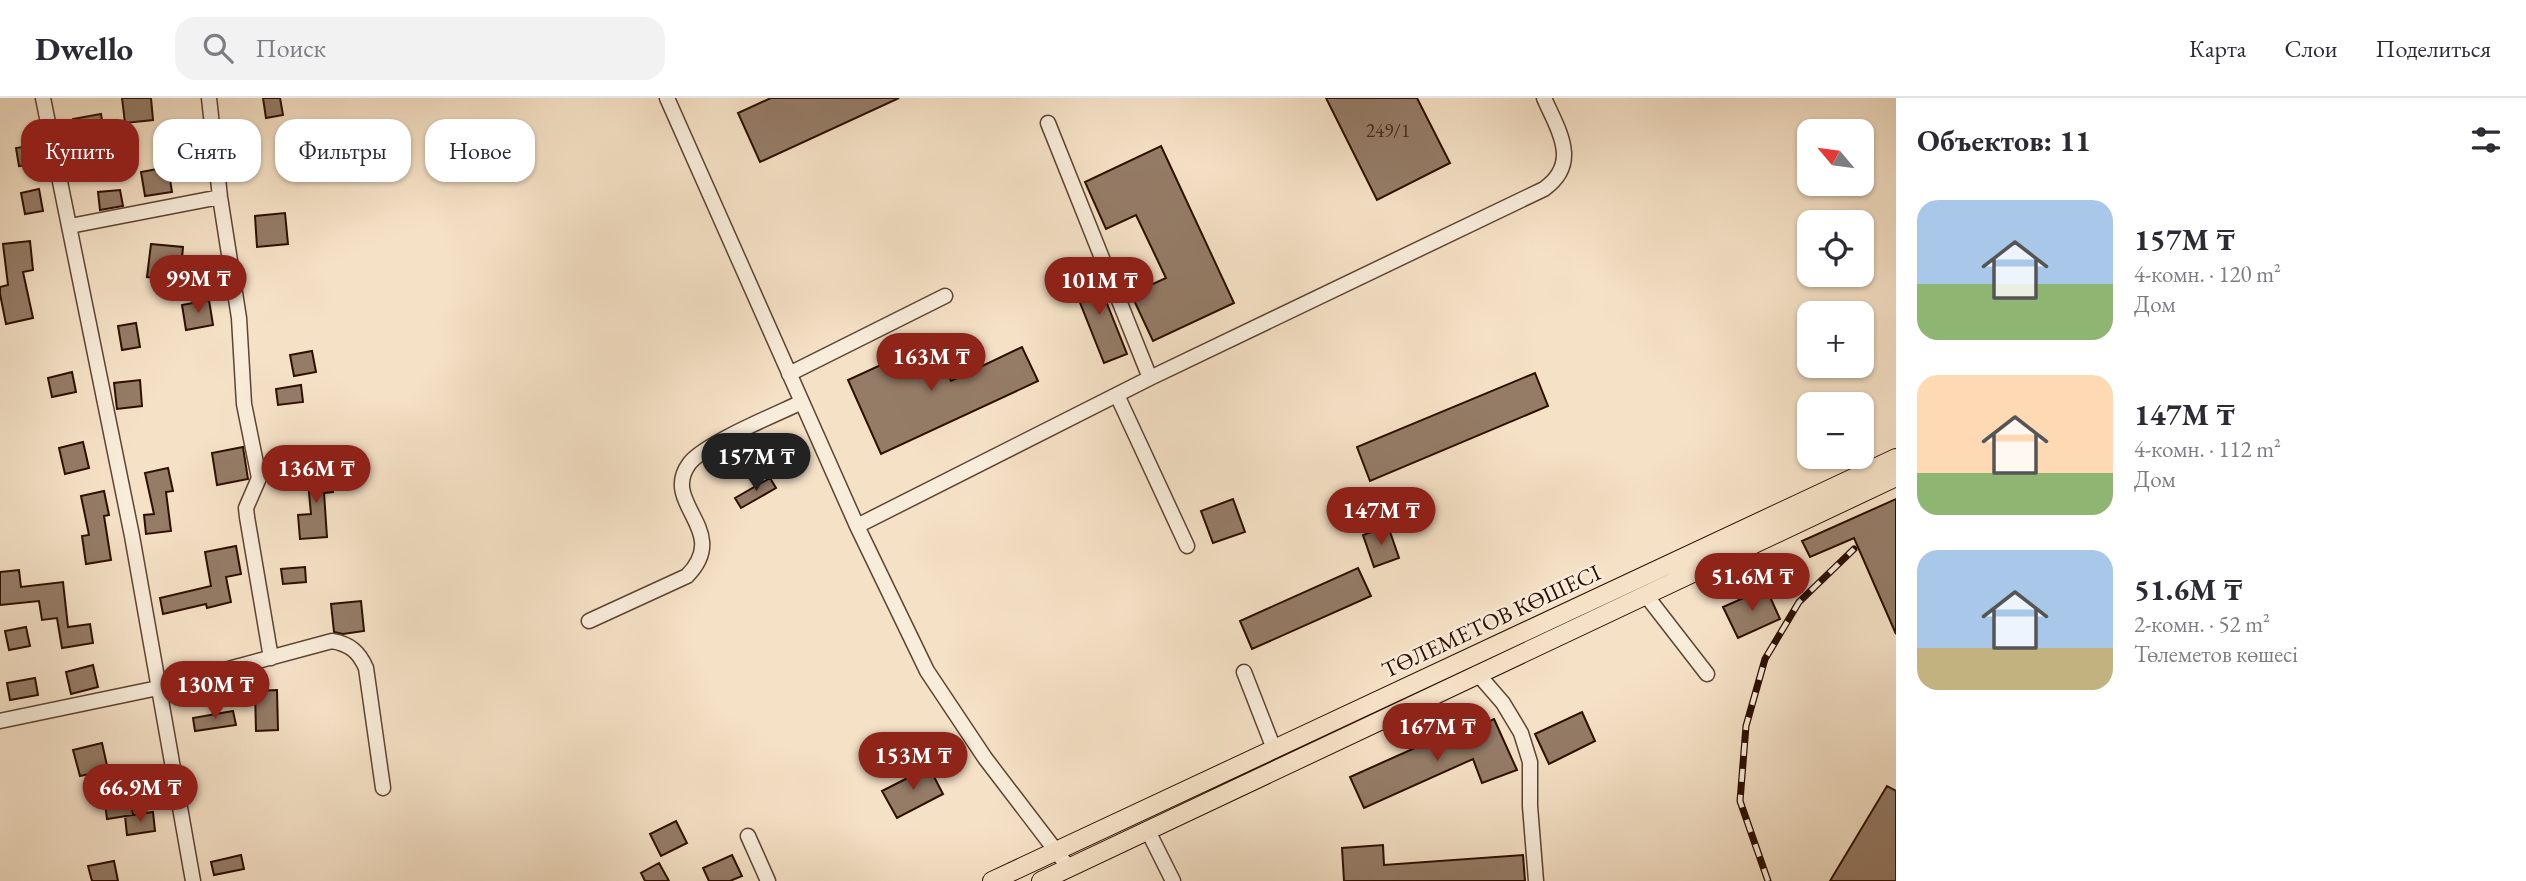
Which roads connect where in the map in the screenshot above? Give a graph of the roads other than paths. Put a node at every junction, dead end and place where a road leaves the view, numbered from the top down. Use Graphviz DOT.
graph roads {
  1 [pos="43,98"];
  2 [pos="209,98"];
  3 [pos="667,98"];
  4 [pos="1544,98"];
  5 [pos="1048,124"];
  6 [pos="220,197"];
  7 [pos="70,226"];
  8 [pos="945,296"];
  9 [pos="789,374"];
  10 [pos="1150,378"];
  11 [pos="1117,395"];
  12 [pos="802,402"];
  13 [pos="1896,458"];
  14 [pos="1896,477"];
  15 [pos="857,526"];
  16 [pos="1187,546"];
  17 [pos="1645,594"];
  18 [pos="589,621"];
  19 [pos="271,658"];
  20 [pos="1244,672"];
  21 [pos="1478,673"];
  22 [pos="1707,674"];
  23 [pos="159,688"];
  24 [pos="0,721"];
  25 [pos="1274,749"];
  26 [pos="383,788"];
  27 [pos="1148,831"];
  28 [pos="748,836"];
  29 [pos="1056,851"];
  30 [pos="1069,868"];
  31 [pos="193,881"];
  32 [pos="768,881"];
  33 [pos="992,881"];
  34 [pos="1041,881"];
  35 [pos="1173,881"];
  36 [pos="1536,881"];
  1 -- 7 [label="street"];
  2 -- 6 [label="street"];
  3 -- 9 [label="street"];
  4 -- 10 [label="street"];
  5 -- 10 [label="street"];
  6 -- 7 [label="street"];
  6 -- 19 [label="street"];
  7 -- 23 [label="street"];
  8 -- 9 [label="street"];
  9 -- 12 [label="street"];
  10 -- 11 [label="street"];
  11 -- 15 [label="street"];
  11 -- 16 [label="street"];
  12 -- 15 [label="street"];
  12 -- 18 [label="street"];
  13 -- 25 [label="main road, ТӨЛЕМЕТОВ КӨШЕСІ"];
  14 -- 17 [label="main road, ТӨЛЕМЕТОВ КӨШЕСІ"];
  15 -- 29 [label="street"];
  17 -- 21 [label="main road, ТӨЛЕМЕТОВ КӨШЕСІ"];
  17 -- 22 [label="street"];
  19 -- 23 [label="street"];
  19 -- 26 [label="street"];
  20 -- 25 [label="street"];
  21 -- 27 [label="main road, ТӨЛЕМЕТОВ КӨШЕСІ"];
  21 -- 36 [label="street"];
  23 -- 24 [label="street"];
  23 -- 31 [label="street"];
  25 -- 29 [label="main road, ТӨЛЕМЕТОВ КӨШЕСІ"];
  27 -- 30 [label="main road, ТӨЛЕМЕТОВ КӨШЕСІ"];
  27 -- 35 [label="street"];
  28 -- 32 [label="street"];
  29 -- 30 [label="street"];
  29 -- 33 [label="main road, ТӨЛЕМЕТОВ КӨШЕСІ"];
  30 -- 34 [label="main road, ТӨЛЕМЕТОВ КӨШЕСІ"];
}
